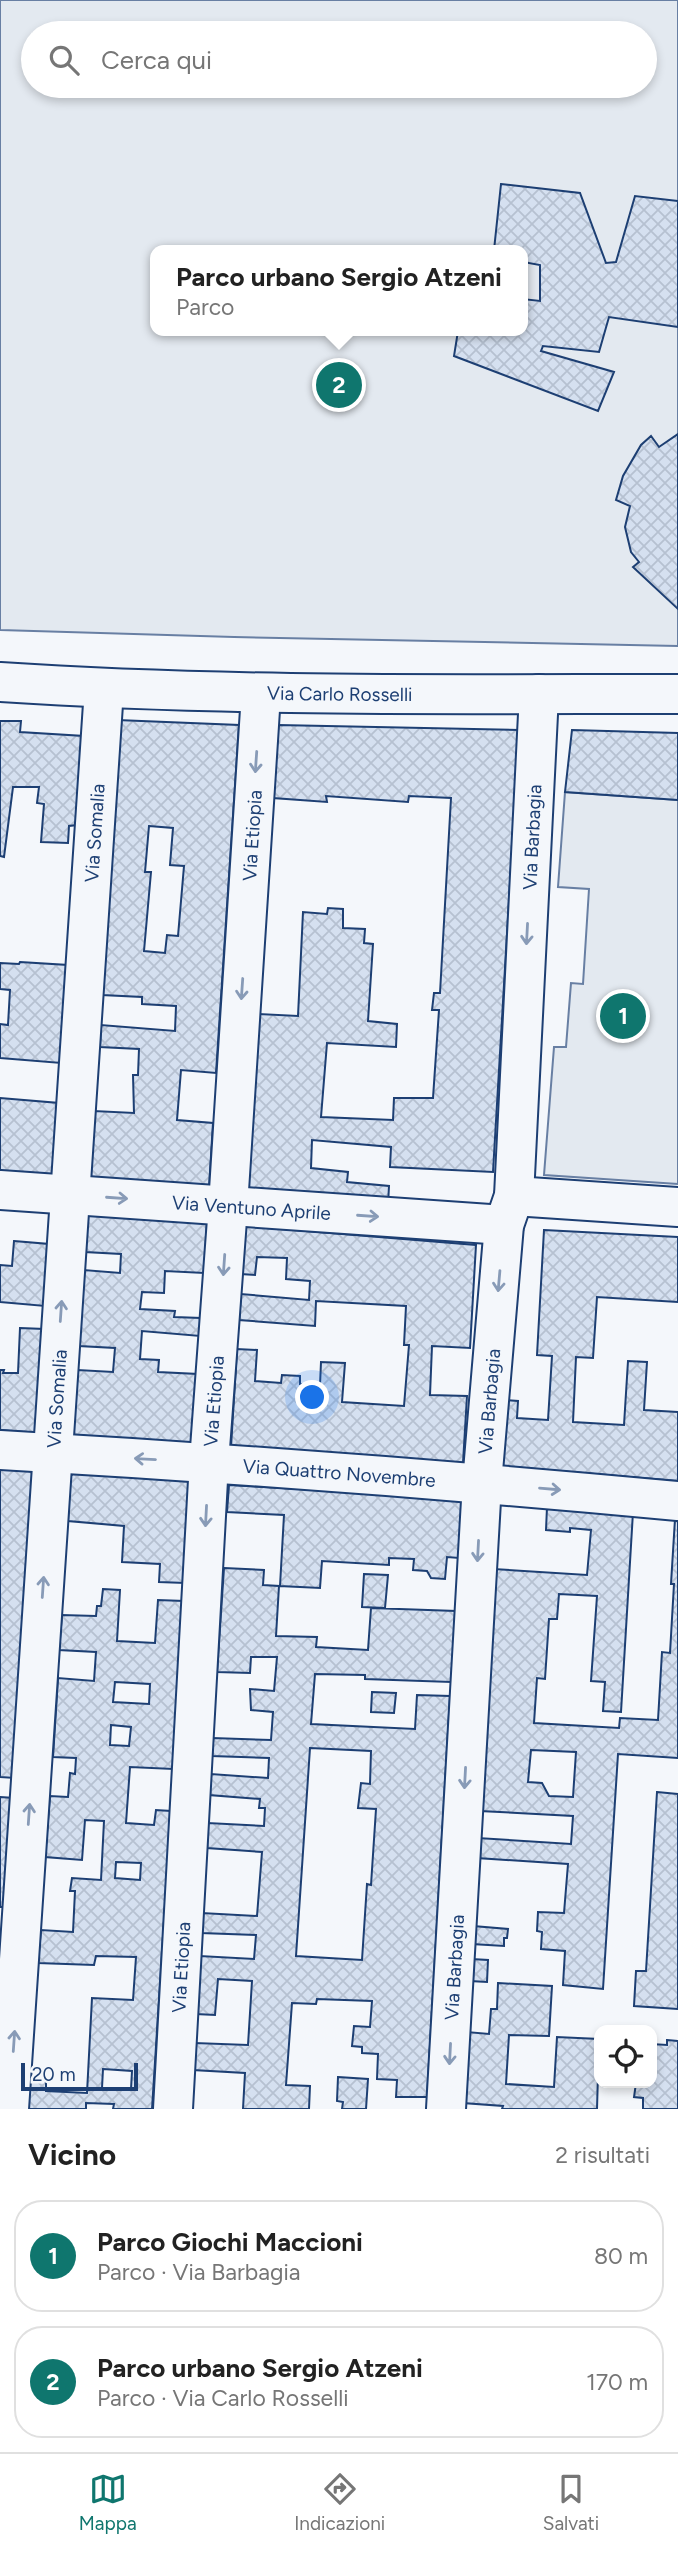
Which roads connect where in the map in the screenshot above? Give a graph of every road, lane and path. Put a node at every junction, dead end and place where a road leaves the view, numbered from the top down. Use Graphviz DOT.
graph roads {
  1 [pos="0,682"];
  2 [pos="104,689"];
  3 [pos="261,694"];
  4 [pos="539,694"];
  5 [pos="678,694"];
  6 [pos="0,1190"];
  7 [pos="69,1195"];
  8 [pos="228,1206"];
  9 [pos="678,1207"];
  10 [pos="509,1211"];
  11 [pos="0,1450"];
  12 [pos="52,1453"];
  13 [pos="209,1462"];
  14 [pos="482,1483"];
  15 [pos="678,1501"];
  16 [pos="9,2109"];
  17 [pos="173,2109"];
  18 [pos="446,2109"];
  1 -- 2 [label="street, Via Carlo Rosselli"];
  2 -- 3 [label="street, Via Carlo Rosselli"];
  2 -- 7 [label="street, Via Somalia"];
  3 -- 4 [label="street, Via Carlo Rosselli"];
  3 -- 8 [label="street, Via Etiopia, one-way"];
  4 -- 5 [label="street, Via Carlo Rosselli"];
  4 -- 10 [label="street, Via Barbagia, one-way"];
  6 -- 7 [label="street, Via Ventuno Aprile"];
  7 -- 8 [label="street, Via Ventuno Aprile, one-way"];
  12 -- 7 [label="street, Via Somalia, one-way"];
  8 -- 10 [label="street, Via Ventuno Aprile, one-way"];
  8 -- 13 [label="street, Via Etiopia, one-way"];
  9 -- 10 [label="street, Via Ventuno Aprile"];
  10 -- 14 [label="street, Via Barbagia, one-way"];
  11 -- 12 [label="street, Via Quattro Novembre"];
  13 -- 12 [label="street, Via Quattro Novembre, one-way"];
  16 -- 12 [label="street, Via Somalia, one-way"];
  13 -- 14 [label="street, Via Quattro Novembre"];
  13 -- 17 [label="street, Via Etiopia, one-way"];
  14 -- 15 [label="street, Via Quattro Novembre, one-way"];
  14 -- 18 [label="street, Via Barbagia, one-way"];
}
